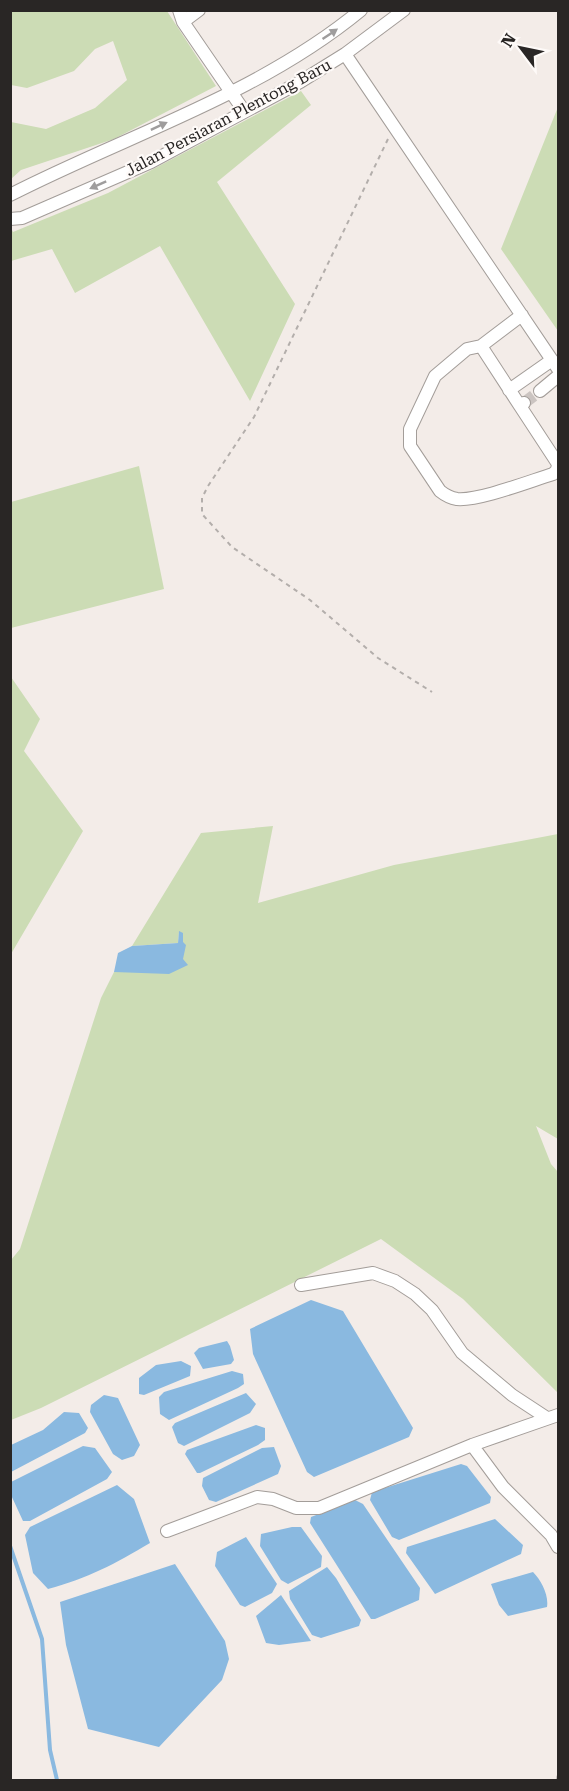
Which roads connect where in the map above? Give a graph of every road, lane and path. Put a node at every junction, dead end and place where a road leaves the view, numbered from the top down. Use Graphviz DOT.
graph roads {
  1 [pos="199,10"];
  2 [pos="361,10"];
  3 [pos="404,10"];
  4 [pos="181,16"];
  5 [pos="345,54"];
  6 [pos="231,93"];
  7 [pos="244,111"];
  8 [pos="394,126"];
  9 [pos="10,195"];
  10 [pos="10,219"];
  11 [pos="522,315"];
  12 [pos="481,346"];
  13 [pos="555,364"];
  14 [pos="558,376"];
  15 [pos="509,390"];
  16 [pos="540,391"];
  17 [pos="432,692"];
  18 [pos="301,1284"];
  19 [pos="553,1417"];
  20 [pos="472,1445"];
  21 [pos="167,1531"];
  22 [pos="558,1547"];
  23 [pos="558,1773"];
  24 [pos="557,1780"];
  1 -- 4 [label="street"];
  6 -- 2 [label="street, Jalan Persiaran Plentong Baru, one-way"];
  3 -- 5 [label="street, Jalan Persiaran Plentong Baru"];
  4 -- 6 [label="street"];
  5 -- 7 [label="street, Jalan Persiaran Plentong Baru"];
  5 -- 8 [label="street"];
  6 -- 7 [label="street"];
  9 -- 6 [label="street, Jalan Persiaran Plentong Baru, one-way"];
  7 -- 10 [label="street, Jalan Persiaran Plentong Baru, one-way"];
  8 -- 11 [label="street"];
  8 -- 17 [label="path"];
  11 -- 12 [label="street"];
  11 -- 13 [label="street"];
  12 -- 15 [label="street"];
  12 -- 15 [label="street"];
  13 -- 15 [label="street"];
  14 -- 16 [label="street"];
  18 -- 19 [label="street"];
  19 -- 20 [label="street"];
  20 -- 21 [label="street"];
  20 -- 22 [label="street"];
  23 -- 24 [label="path"];
}
